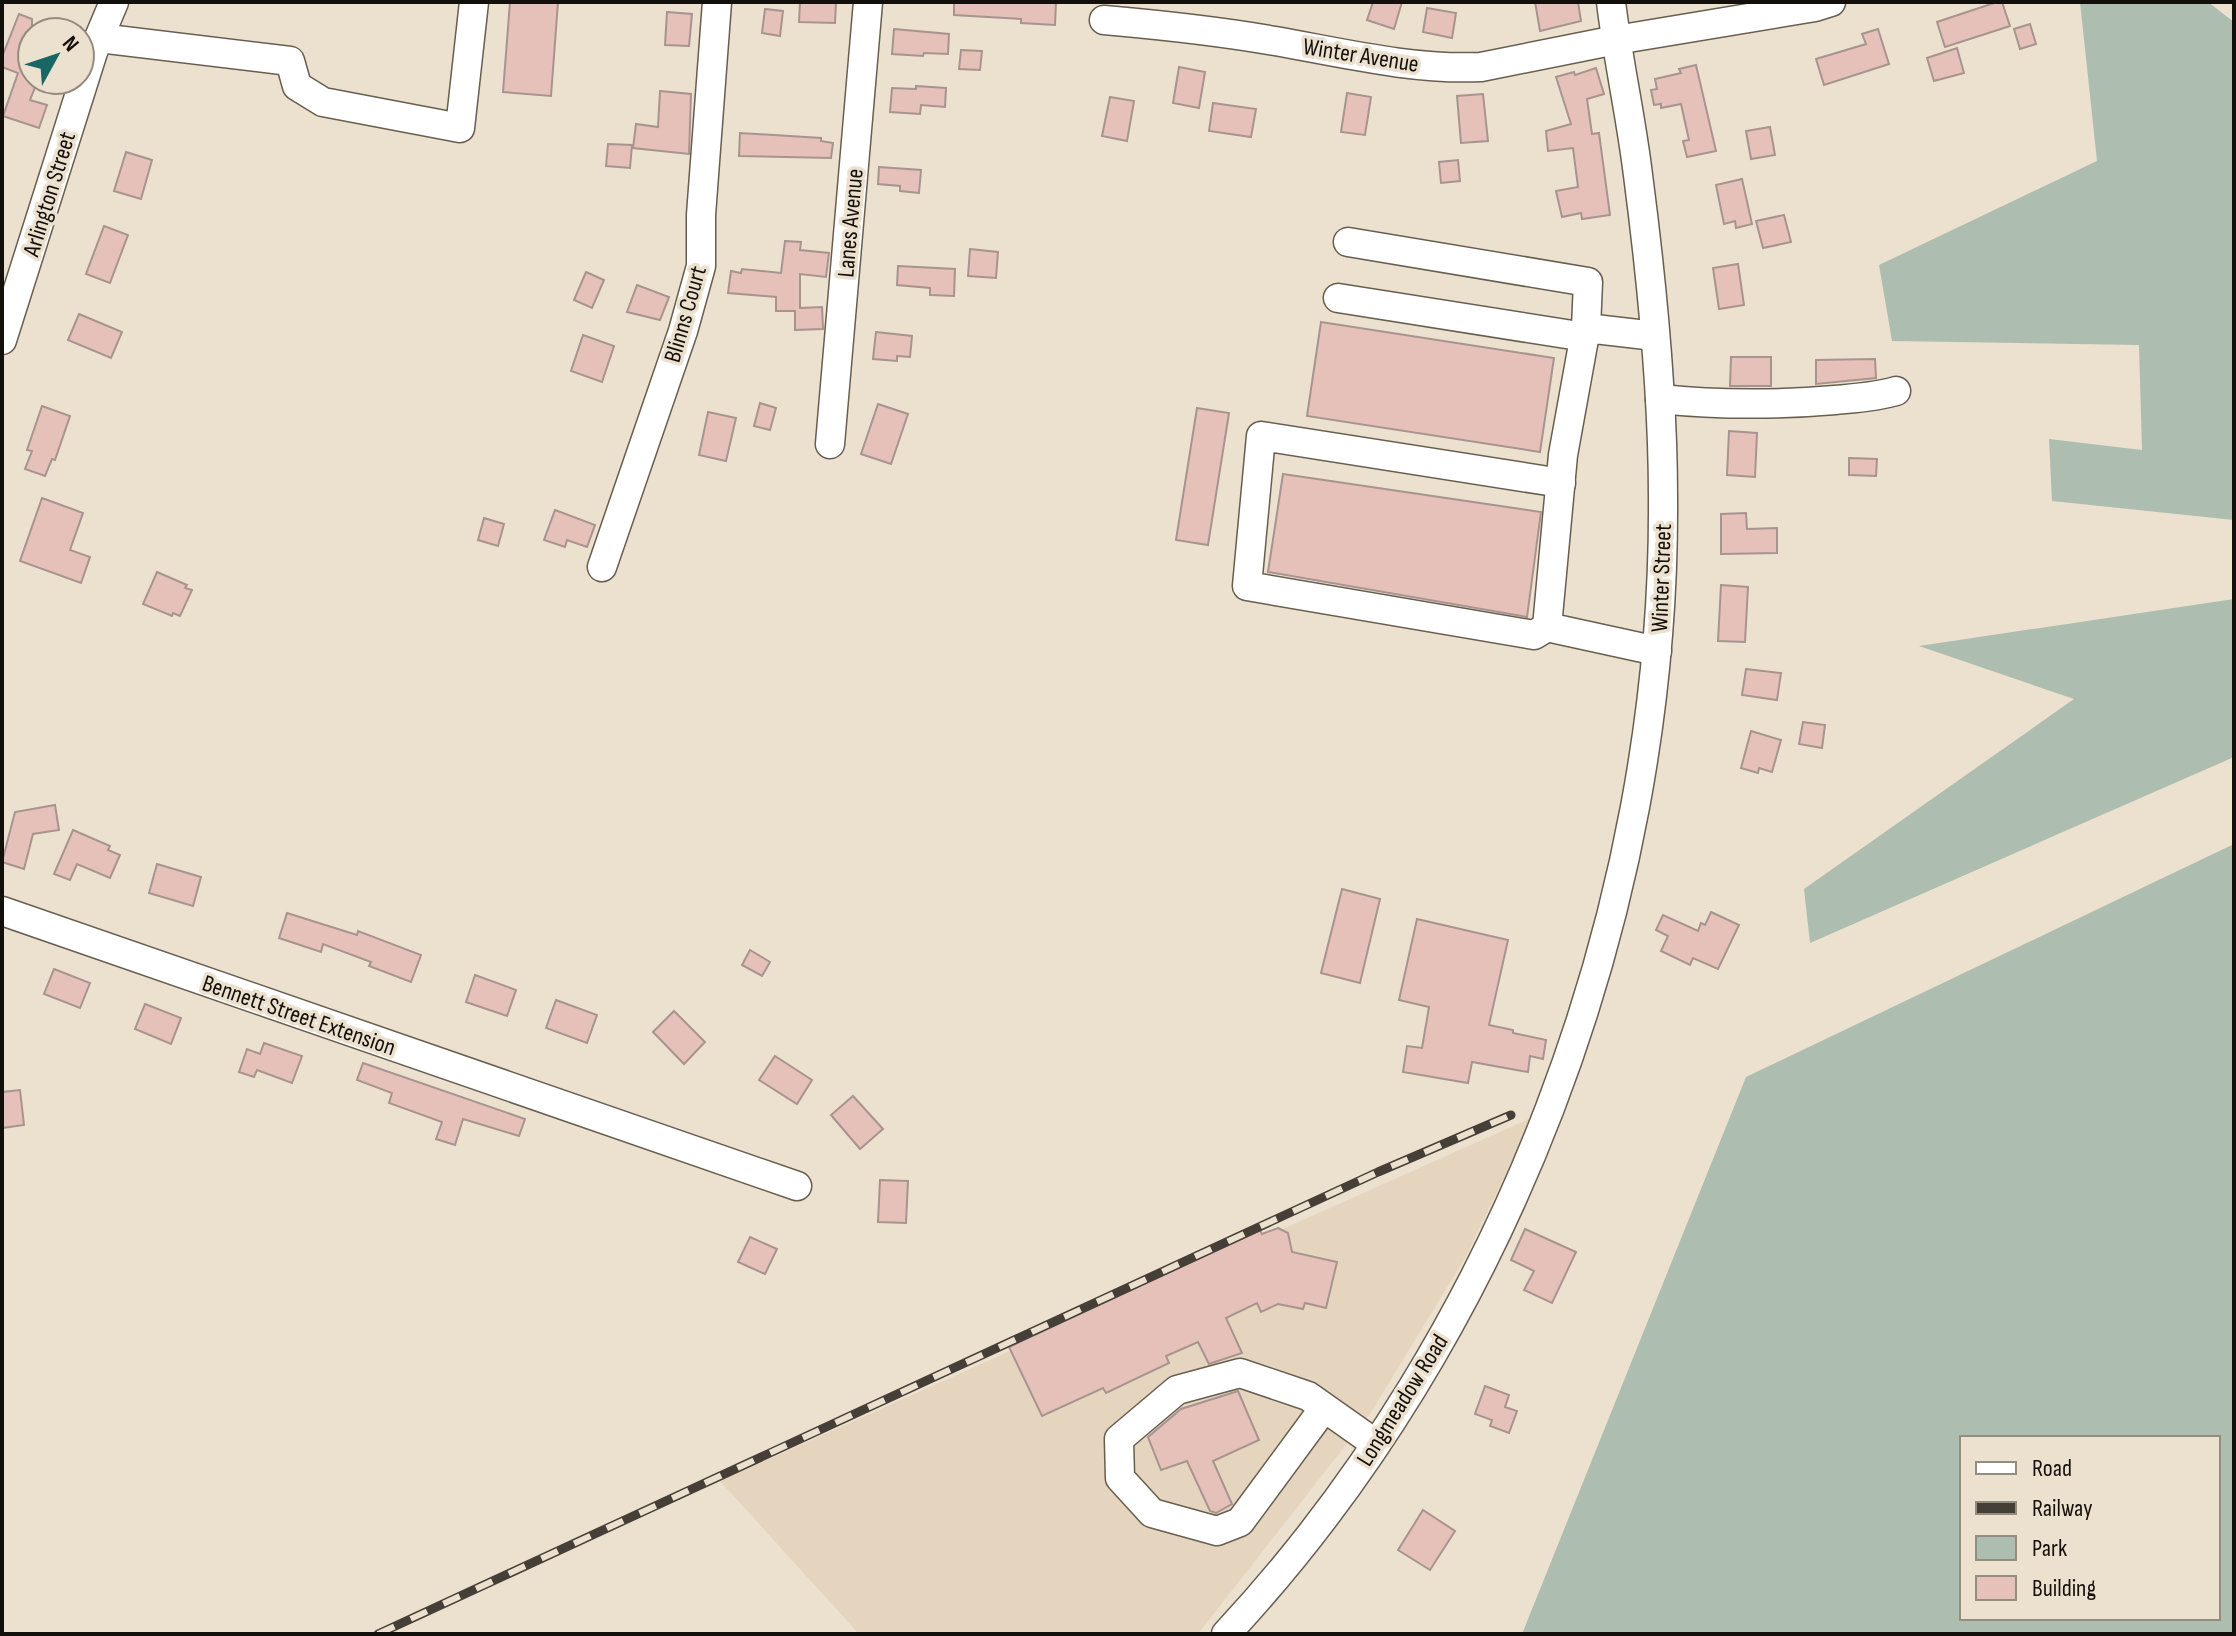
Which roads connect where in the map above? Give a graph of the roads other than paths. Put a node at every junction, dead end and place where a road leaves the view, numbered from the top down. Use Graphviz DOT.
graph roads {
  1 [pos="114,2"];
  2 [pos="474,2"];
  3 [pos="717,2"];
  4 [pos="868,2"];
  5 [pos="1611,2"];
  6 [pos="1831,2"];
  7 [pos="1104,20"];
  8 [pos="99,38"];
  9 [pos="1616,40"];
  10 [pos="1348,242"];
  11 [pos="1338,298"];
  12 [pos="1586,332"];
  13 [pos="1655,336"];
  14 [pos="2,340"];
  15 [pos="1896,391"];
  16 [pos="1660,399"];
  17 [pos="830,444"];
  18 [pos="1561,483"];
  19 [pos="602,567"];
  20 [pos="1547,627"];
  21 [pos="1657,651"];
  22 [pos="2,911"];
  23 [pos="1536,1140"];
  24 [pos="797,1186"];
  25 [pos="1324,1408"];
  26 [pos="1376,1444"];
  27 [pos="1226,1634"];
  1 -- 8 [label="street, Arlington Street"];
  2 -- 8 [label="street"];
  3 -- 19 [label="street, Blinns Court"];
  4 -- 17 [label="street, Lanes Avenue"];
  5 -- 9 [label="street, Winter Street"];
  6 -- 9 [label="street, Winter Avenue"];
  7 -- 9 [label="street, Winter Avenue"];
  8 -- 14 [label="street, Arlington Street"];
  9 -- 13 [label="street, Winter Street"];
  10 -- 12 [label="street"];
  11 -- 12 [label="street"];
  12 -- 13 [label="street"];
  12 -- 18 [label="street"];
  13 -- 16 [label="street, Winter Street"];
  15 -- 16 [label="street"];
  16 -- 21 [label="street, Winter Street"];
  18 -- 20 [label="street"];
  18 -- 20 [label="street"];
  20 -- 21 [label="street"];
  21 -- 23 [label="street, Winter Street"];
  22 -- 24 [label="street, Bennett Street Extension"];
  23 -- 26 [label="street, Longmeadow Road"];
  25 -- 25 [label="street"];
  25 -- 26 [label="street"];
  26 -- 27 [label="street, Longmeadow Road"];
}
